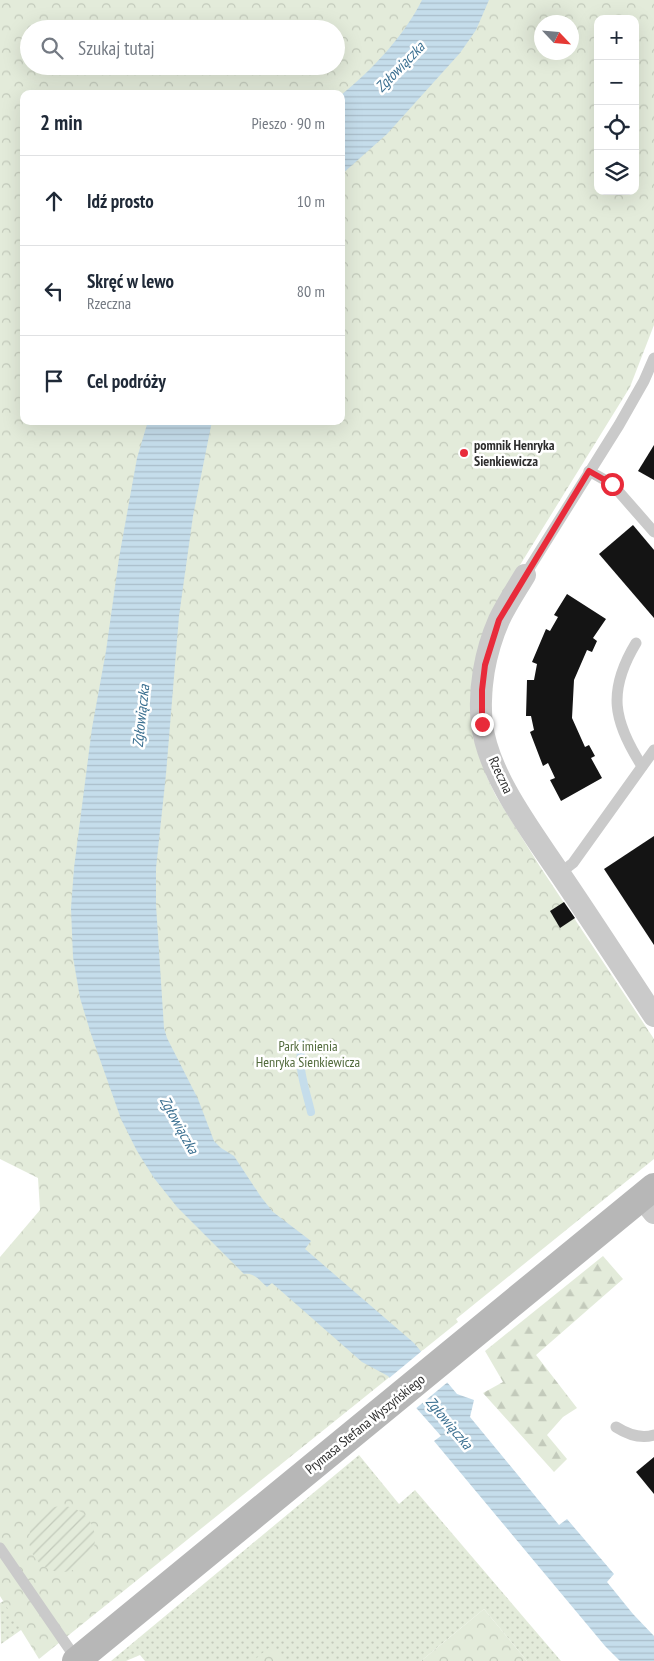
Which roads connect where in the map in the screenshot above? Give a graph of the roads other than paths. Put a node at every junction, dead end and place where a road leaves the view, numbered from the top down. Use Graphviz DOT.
graph roads {
  1 [pos="654,358"];
  2 [pos="589,471"];
  3 [pos="654,532"];
  4 [pos="525,574"];
  5 [pos="636,643"];
  6 [pos="654,750"];
  7 [pos="642,766"];
  8 [pos="560,873"];
  9 [pos="654,1016"];
  10 [pos="650,1199"];
  11 [pos="616,1427"];
  12 [pos="654,1435"];
  13 [pos="0,1548"];
  14 [pos="76,1661"];
  1 -- 2 [label="lane, Rzeczna"];
  2 -- 3 [label="lane"];
  2 -- 4 [label="lane, Rzeczna"];
  4 -- 8 [label="street, Rzeczna"];
  5 -- 7 [label="lane"];
  6 -- 7 [label="lane"];
  7 -- 8 [label="lane"];
  8 -- 9 [label="street, Rzeczna"];
  10 -- 14 [label="main road, Prymasa Stefana Wyszyńskiego"];
  11 -- 12 [label="lane"];
  13 -- 14 [label="lane"];
}
